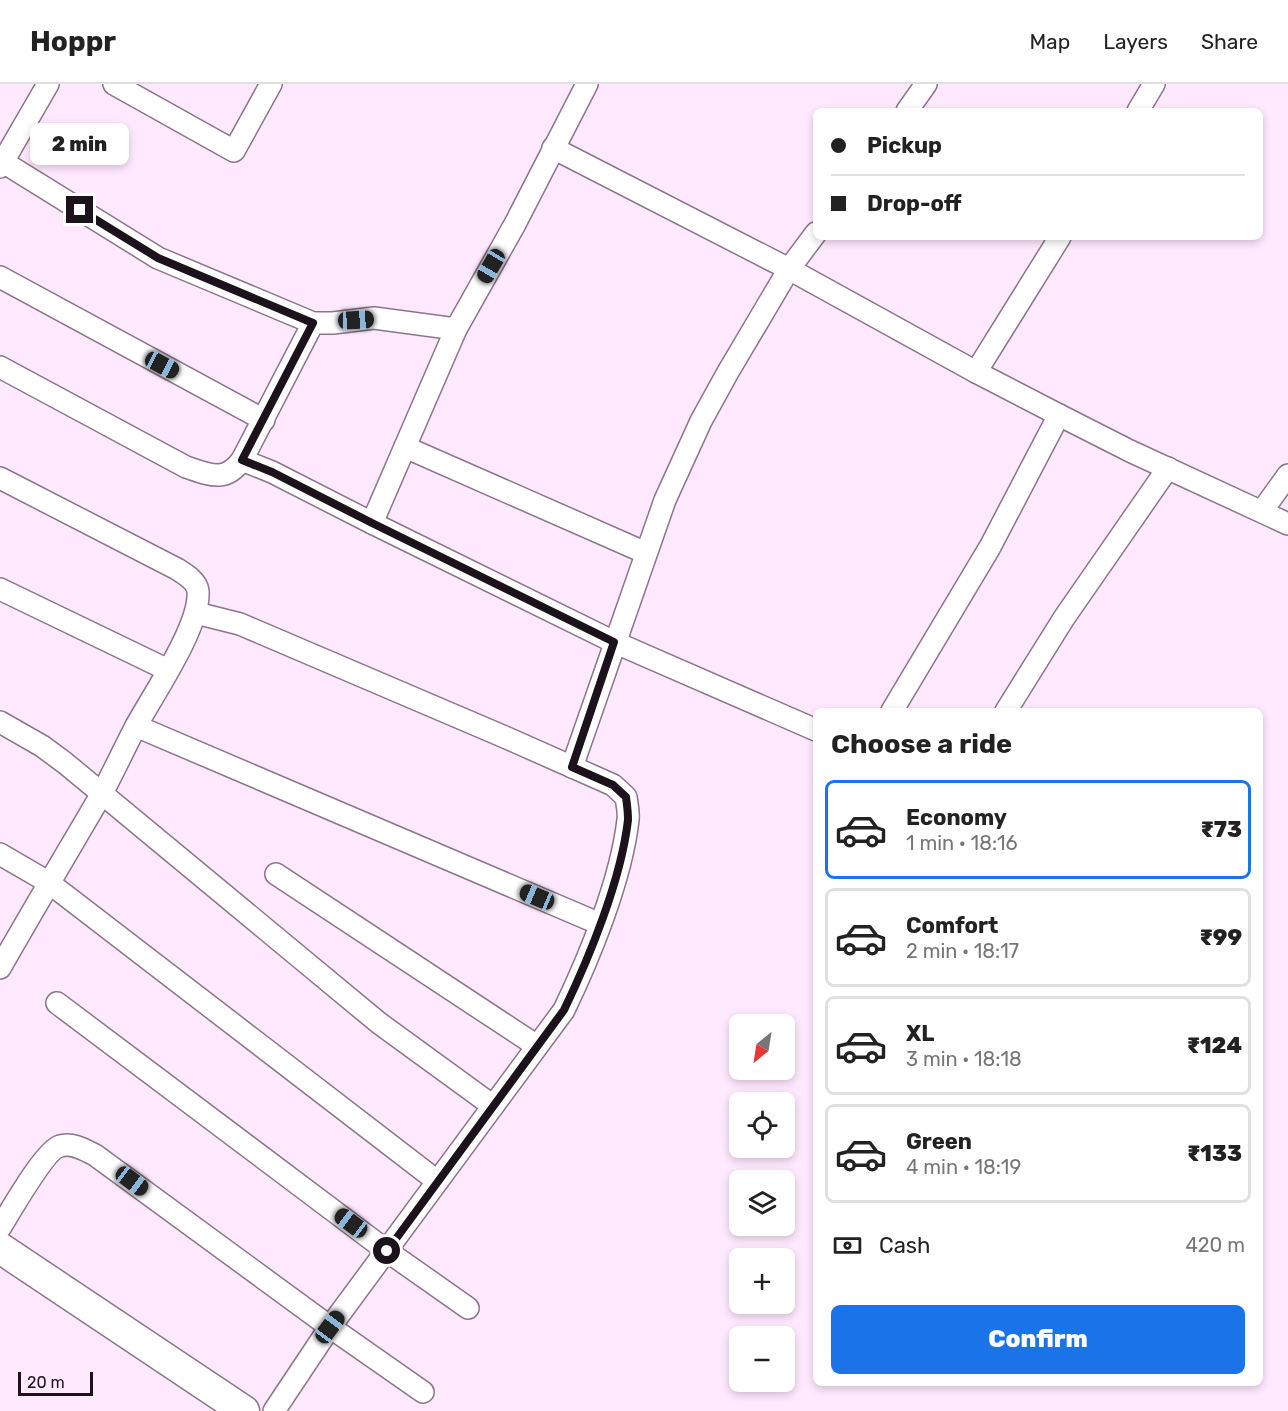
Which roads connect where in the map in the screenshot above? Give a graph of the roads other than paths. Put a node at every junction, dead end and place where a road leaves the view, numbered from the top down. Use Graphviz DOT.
graph roads {
  1 [pos="48,84"];
  2 [pos="114,84"];
  3 [pos="271,84"];
  4 [pos="587,84"];
  5 [pos="926,84"];
  6 [pos="1154,84"];
  7 [pos="909,108"];
  8 [pos="1140,108"];
  9 [pos="553,148"];
  10 [pos="2,165"];
  11 [pos="813,237"];
  12 [pos="1058,240"];
  13 [pos="789,268"];
  14 [pos="0,277"];
  15 [pos="313,323"];
  16 [pos="456,328"];
  17 [pos="0,367"];
  18 [pos="976,372"];
  19 [pos="1059,415"];
  20 [pos="264,420"];
  21 [pos="405,447"];
  22 [pos="242,460"];
  23 [pos="1168,468"];
  24 [pos="1288,475"];
  25 [pos="0,478"];
  26 [pos="1262,512"];
  27 [pos="372,523"];
  28 [pos="1288,524"];
  29 [pos="646,554"];
  30 [pos="0,589"];
  31 [pos="196,613"];
  32 [pos="614,642"];
  33 [pos="168,670"];
  34 [pos="894,708"];
  35 [pos="1008,708"];
  36 [pos="0,722"];
  37 [pos="136,726"];
  38 [pos="813,729"];
  39 [pos="572,767"];
  40 [pos="102,793"];
  41 [pos="0,854"];
  42 [pos="276,874"];
  43 [pos="48,882"];
  44 [pos="600,924"];
  45 [pos="0,968"];
  46 [pos="57,1003"];
  47 [pos="537,1046"];
  48 [pos="493,1106"];
  49 [pos="437,1181"];
  50 [pos="0,1228"];
  51 [pos="0,1248"];
  52 [pos="387,1251"];
  53 [pos="468,1308"];
  54 [pos="330,1327"];
  55 [pos="423,1392"];
  56 [pos="244,1411"];
  57 [pos="274,1411"];
  1 -- 10 [label="street"];
  2 -- 3 [label="street"];
  4 -- 9 [label="street"];
  5 -- 7 [label="street"];
  6 -- 8 [label="street"];
  9 -- 13 [label="street"];
  9 -- 16 [label="street"];
  10 -- 15 [label="street"];
  11 -- 13 [label="street"];
  12 -- 18 [label="street"];
  13 -- 18 [label="street"];
  13 -- 29 [label="street"];
  14 -- 20 [label="street"];
  15 -- 16 [label="street"];
  15 -- 20 [label="street"];
  16 -- 21 [label="street"];
  17 -- 22 [label="street"];
  18 -- 19 [label="street"];
  19 -- 23 [label="street"];
  19 -- 34 [label="street"];
  20 -- 22 [label="street"];
  21 -- 27 [label="street"];
  21 -- 29 [label="street"];
  22 -- 27 [label="street"];
  23 -- 26 [label="street"];
  23 -- 35 [label="street"];
  24 -- 26 [label="street"];
  25 -- 31 [label="street"];
  26 -- 28 [label="street"];
  27 -- 32 [label="street"];
  29 -- 32 [label="street"];
  30 -- 33 [label="street"];
  31 -- 33 [label="street"];
  31 -- 39 [label="street"];
  32 -- 38 [label="street"];
  32 -- 39 [label="street"];
  33 -- 37 [label="street"];
  36 -- 40 [label="street"];
  37 -- 40 [label="street"];
  37 -- 44 [label="street"];
  39 -- 44 [label="street"];
  40 -- 43 [label="street"];
  40 -- 48 [label="street"];
  41 -- 43 [label="street"];
  42 -- 47 [label="street"];
  43 -- 45 [label="street"];
  43 -- 49 [label="street"];
  44 -- 47 [label="street"];
  46 -- 52 [label="street"];
  47 -- 48 [label="street"];
  48 -- 49 [label="street"];
  49 -- 52 [label="street"];
  50 -- 54 [label="street"];
  51 -- 56 [label="street"];
  52 -- 53 [label="street"];
  52 -- 54 [label="street"];
  54 -- 55 [label="street"];
  54 -- 57 [label="street"];
}
